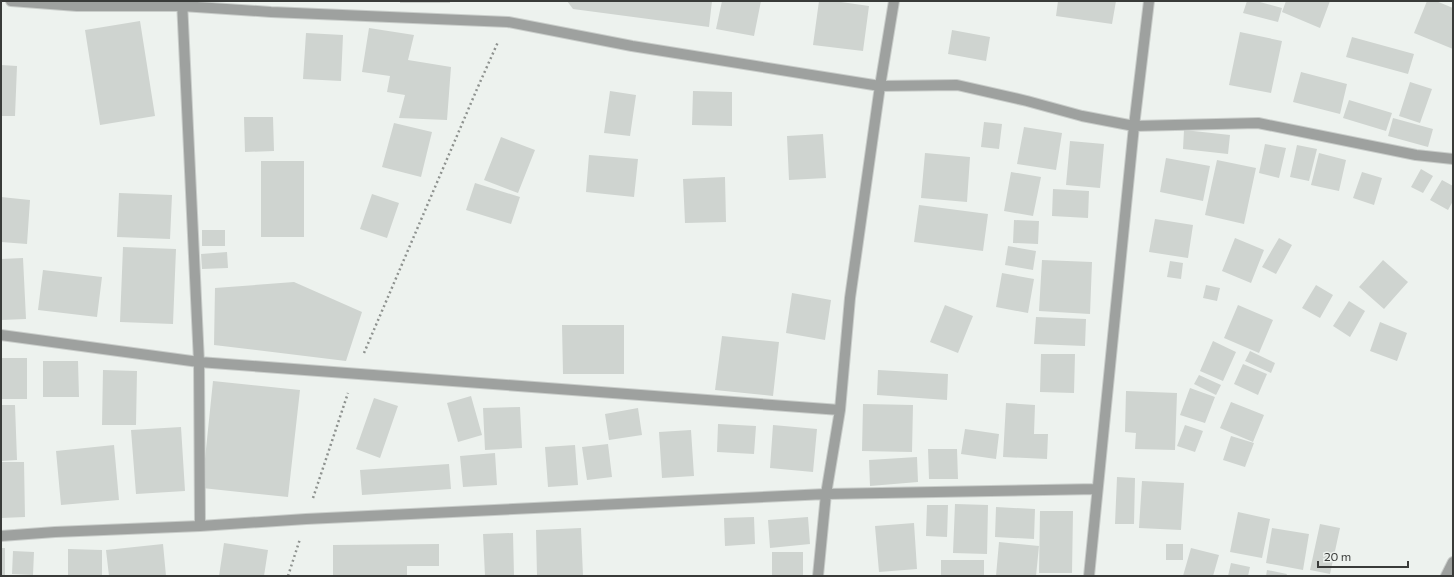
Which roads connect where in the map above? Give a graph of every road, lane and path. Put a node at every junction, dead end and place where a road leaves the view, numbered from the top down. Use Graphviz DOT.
graph roads {
  1 [pos="12,1"];
  2 [pos="894,1"];
  3 [pos="1149,1"];
  4 [pos="182,3"];
  5 [pos="508,22"];
  6 [pos="880,86"];
  7 [pos="1134,126"];
  8 [pos="1453,159"];
  9 [pos="1,335"];
  10 [pos="199,362"];
  11 [pos="356,374"];
  12 [pos="840,410"];
  13 [pos="1097,489"];
  14 [pos="826,494"];
  15 [pos="306,519"];
  16 [pos="200,526"];
  17 [pos="1,536"];
  18 [pos="1453,562"];
  19 [pos="288,576"];
  20 [pos="818,576"];
  21 [pos="1089,576"];
  22 [pos="1446,576"];
  1 -- 4 [label="street"];
  2 -- 6 [label="street"];
  3 -- 7 [label="street"];
  4 -- 5 [label="street"];
  4 -- 10 [label="street"];
  5 -- 6 [label="street"];
  5 -- 11 [label="path"];
  6 -- 7 [label="street"];
  6 -- 12 [label="street"];
  7 -- 8 [label="street"];
  7 -- 13 [label="street"];
  9 -- 10 [label="street"];
  10 -- 11 [label="street"];
  10 -- 16 [label="street"];
  11 -- 12 [label="street"];
  11 -- 15 [label="path"];
  12 -- 14 [label="street"];
  13 -- 14 [label="street"];
  13 -- 21 [label="street"];
  14 -- 15 [label="street"];
  14 -- 20 [label="street"];
  15 -- 16 [label="street"];
  15 -- 19 [label="path"];
  16 -- 17 [label="street"];
  18 -- 22 [label="street"];
}
